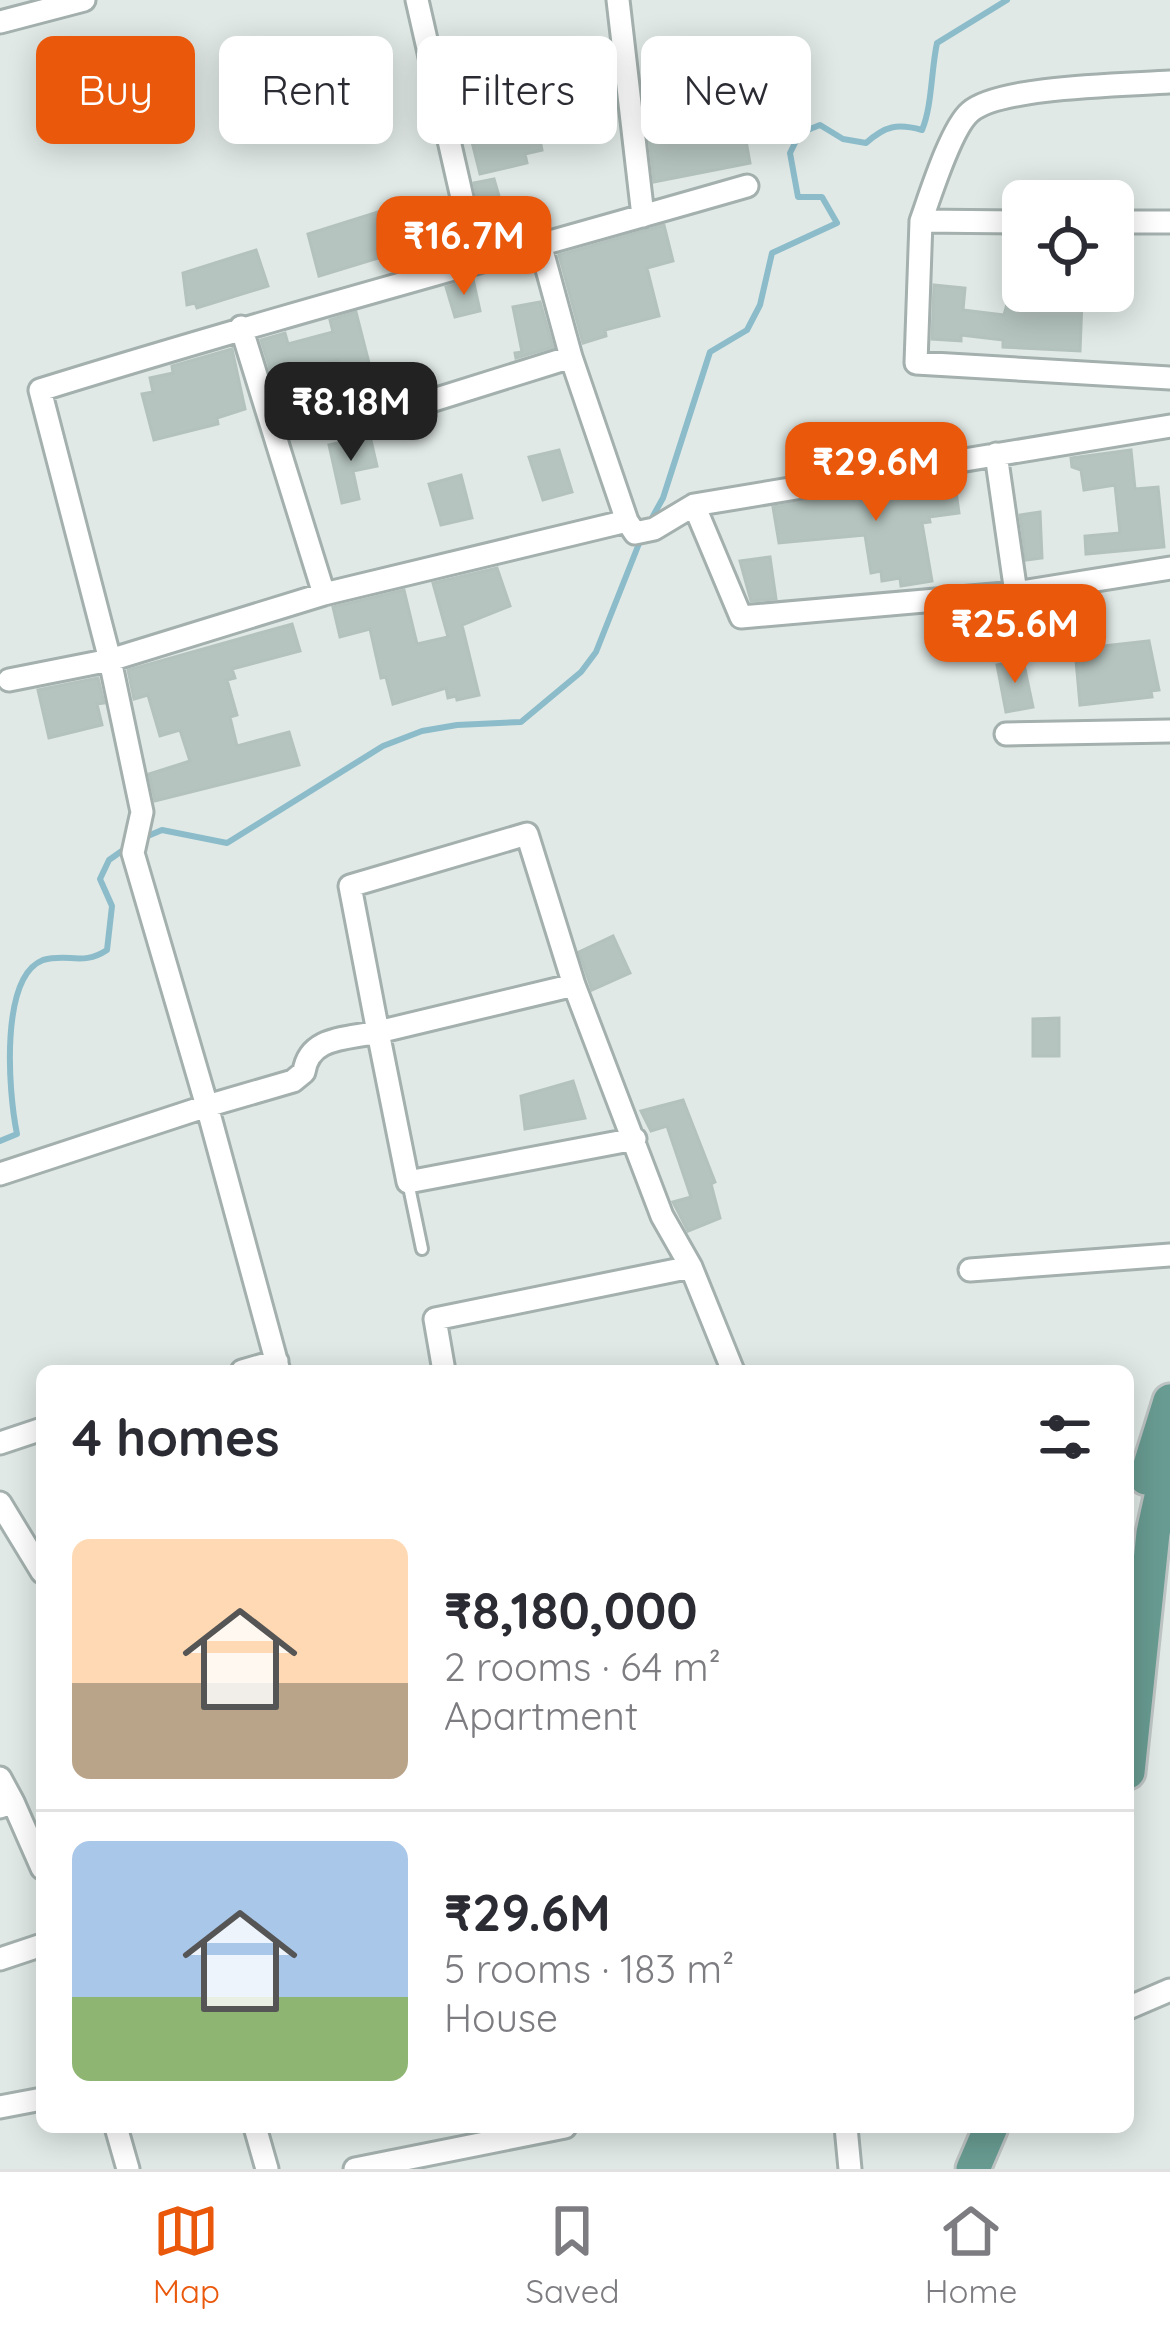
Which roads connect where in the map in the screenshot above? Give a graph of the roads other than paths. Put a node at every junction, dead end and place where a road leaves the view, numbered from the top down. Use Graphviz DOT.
graph roads {
  1 [pos="84,0"];
  2 [pos="417,0"];
  3 [pos="618,0"];
  4 [pos="0,22"];
  5 [pos="1170,82"];
  6 [pos="747,186"];
  7 [pos="643,216"];
  8 [pos="921,221"];
  9 [pos="1002,221"];
  10 [pos="1134,222"];
  11 [pos="1170,222"];
  12 [pos="541,247"];
  13 [pos="476,260"];
  14 [pos="241,328"];
  15 [pos="571,357"];
  16 [pos="1170,377"];
  17 [pos="424,403"];
  18 [pos="1170,426"];
  19 [pos="996,454"];
  20 [pos="694,505"];
  21 [pos="639,528"];
  22 [pos="1170,568"];
  23 [pos="1016,592"];
  24 [pos="324,594"];
  25 [pos="110,660"];
  26 [pos="10,680"];
  27 [pos="1170,731"];
  28 [pos="1006,734"];
  29 [pos="574,986"];
  30 [pos="378,1032"];
  31 [pos="207,1106"];
  32 [pos="635,1139"];
  33 [pos="0,1174"];
  34 [pos="408,1182"];
  35 [pos="422,1250"];
  36 [pos="1170,1255"];
  37 [pos="691,1267"];
  38 [pos="970,1270"];
  39 [pos="278,1365"];
  40 [pos="443,1365"];
  41 [pos="731,1365"];
  42 [pos="1170,1401"];
  43 [pos="36,1431"];
  44 [pos="0,1443"];
  45 [pos="1170,1456"];
  46 [pos="0,1503"];
  47 [pos="1162,1538"];
  48 [pos="1134,1546"];
  49 [pos="36,1562"];
  50 [pos="1134,1731"];
  51 [pos="0,1778"];
  52 [pos="6,1804"];
  53 [pos="36,1857"];
  54 [pos="36,1947"];
  55 [pos="0,1959"];
  56 [pos="1170,1990"];
  57 [pos="1134,2005"];
  58 [pos="36,2099"];
  59 [pos="0,2107"];
  60 [pos="118,2133"];
  61 [pos="258,2133"];
  62 [pos="535,2133"];
  63 [pos="847,2133"];
  64 [pos="988,2133"];
  65 [pos="1010,2133"];
  66 [pos="128,2169"];
  67 [pos="267,2169"];
  68 [pos="355,2169"];
  69 [pos="850,2169"];
  70 [pos="973,2169"];
  71 [pos="995,2169"];
  1 -- 4 [label="street"];
  2 -- 13 [label="street"];
  3 -- 7 [label="street"];
  5 -- 8 [label="street"];
  6 -- 7 [label="street"];
  7 -- 12 [label="street"];
  8 -- 9 [label="street"];
  8 -- 16 [label="street"];
  10 -- 11 [label="street"];
  12 -- 13 [label="street"];
  12 -- 15 [label="street"];
  13 -- 14 [label="street"];
  14 -- 24 [label="street"];
  14 -- 25 [label="street"];
  15 -- 17 [label="street"];
  15 -- 21 [label="street"];
  18 -- 19 [label="street"];
  19 -- 20 [label="street"];
  19 -- 23 [label="street"];
  20 -- 21 [label="street"];
  20 -- 23 [label="street"];
  21 -- 24 [label="street"];
  22 -- 23 [label="street"];
  24 -- 25 [label="street"];
  25 -- 26 [label="street"];
  25 -- 31 [label="street"];
  27 -- 28 [label="street"];
  29 -- 30 [label="street"];
  29 -- 30 [label="street"];
  29 -- 32 [label="street"];
  30 -- 31 [label="street"];
  30 -- 34 [label="street"];
  31 -- 33 [label="street"];
  31 -- 39 [label="street"];
  32 -- 34 [label="street"];
  32 -- 37 [label="street"];
  34 -- 35 [label="lane"];
  36 -- 38 [label="street"];
  37 -- 40 [label="street"];
  37 -- 41 [label="street"];
  42 -- 48 [label="main road"];
  43 -- 44 [label="street"];
  45 -- 47 [label="main road"];
  46 -- 49 [label="street"];
  47 -- 50 [label="main road"];
  51 -- 52 [label="street"];
  52 -- 53 [label="street"];
  54 -- 55 [label="street"];
  56 -- 57 [label="street"];
  58 -- 59 [label="street"];
  60 -- 66 [label="street"];
  61 -- 67 [label="street"];
  62 -- 68 [label="street"];
  63 -- 69 [label="street"];
  64 -- 70 [label="main road"];
  65 -- 71 [label="main road"];
}
